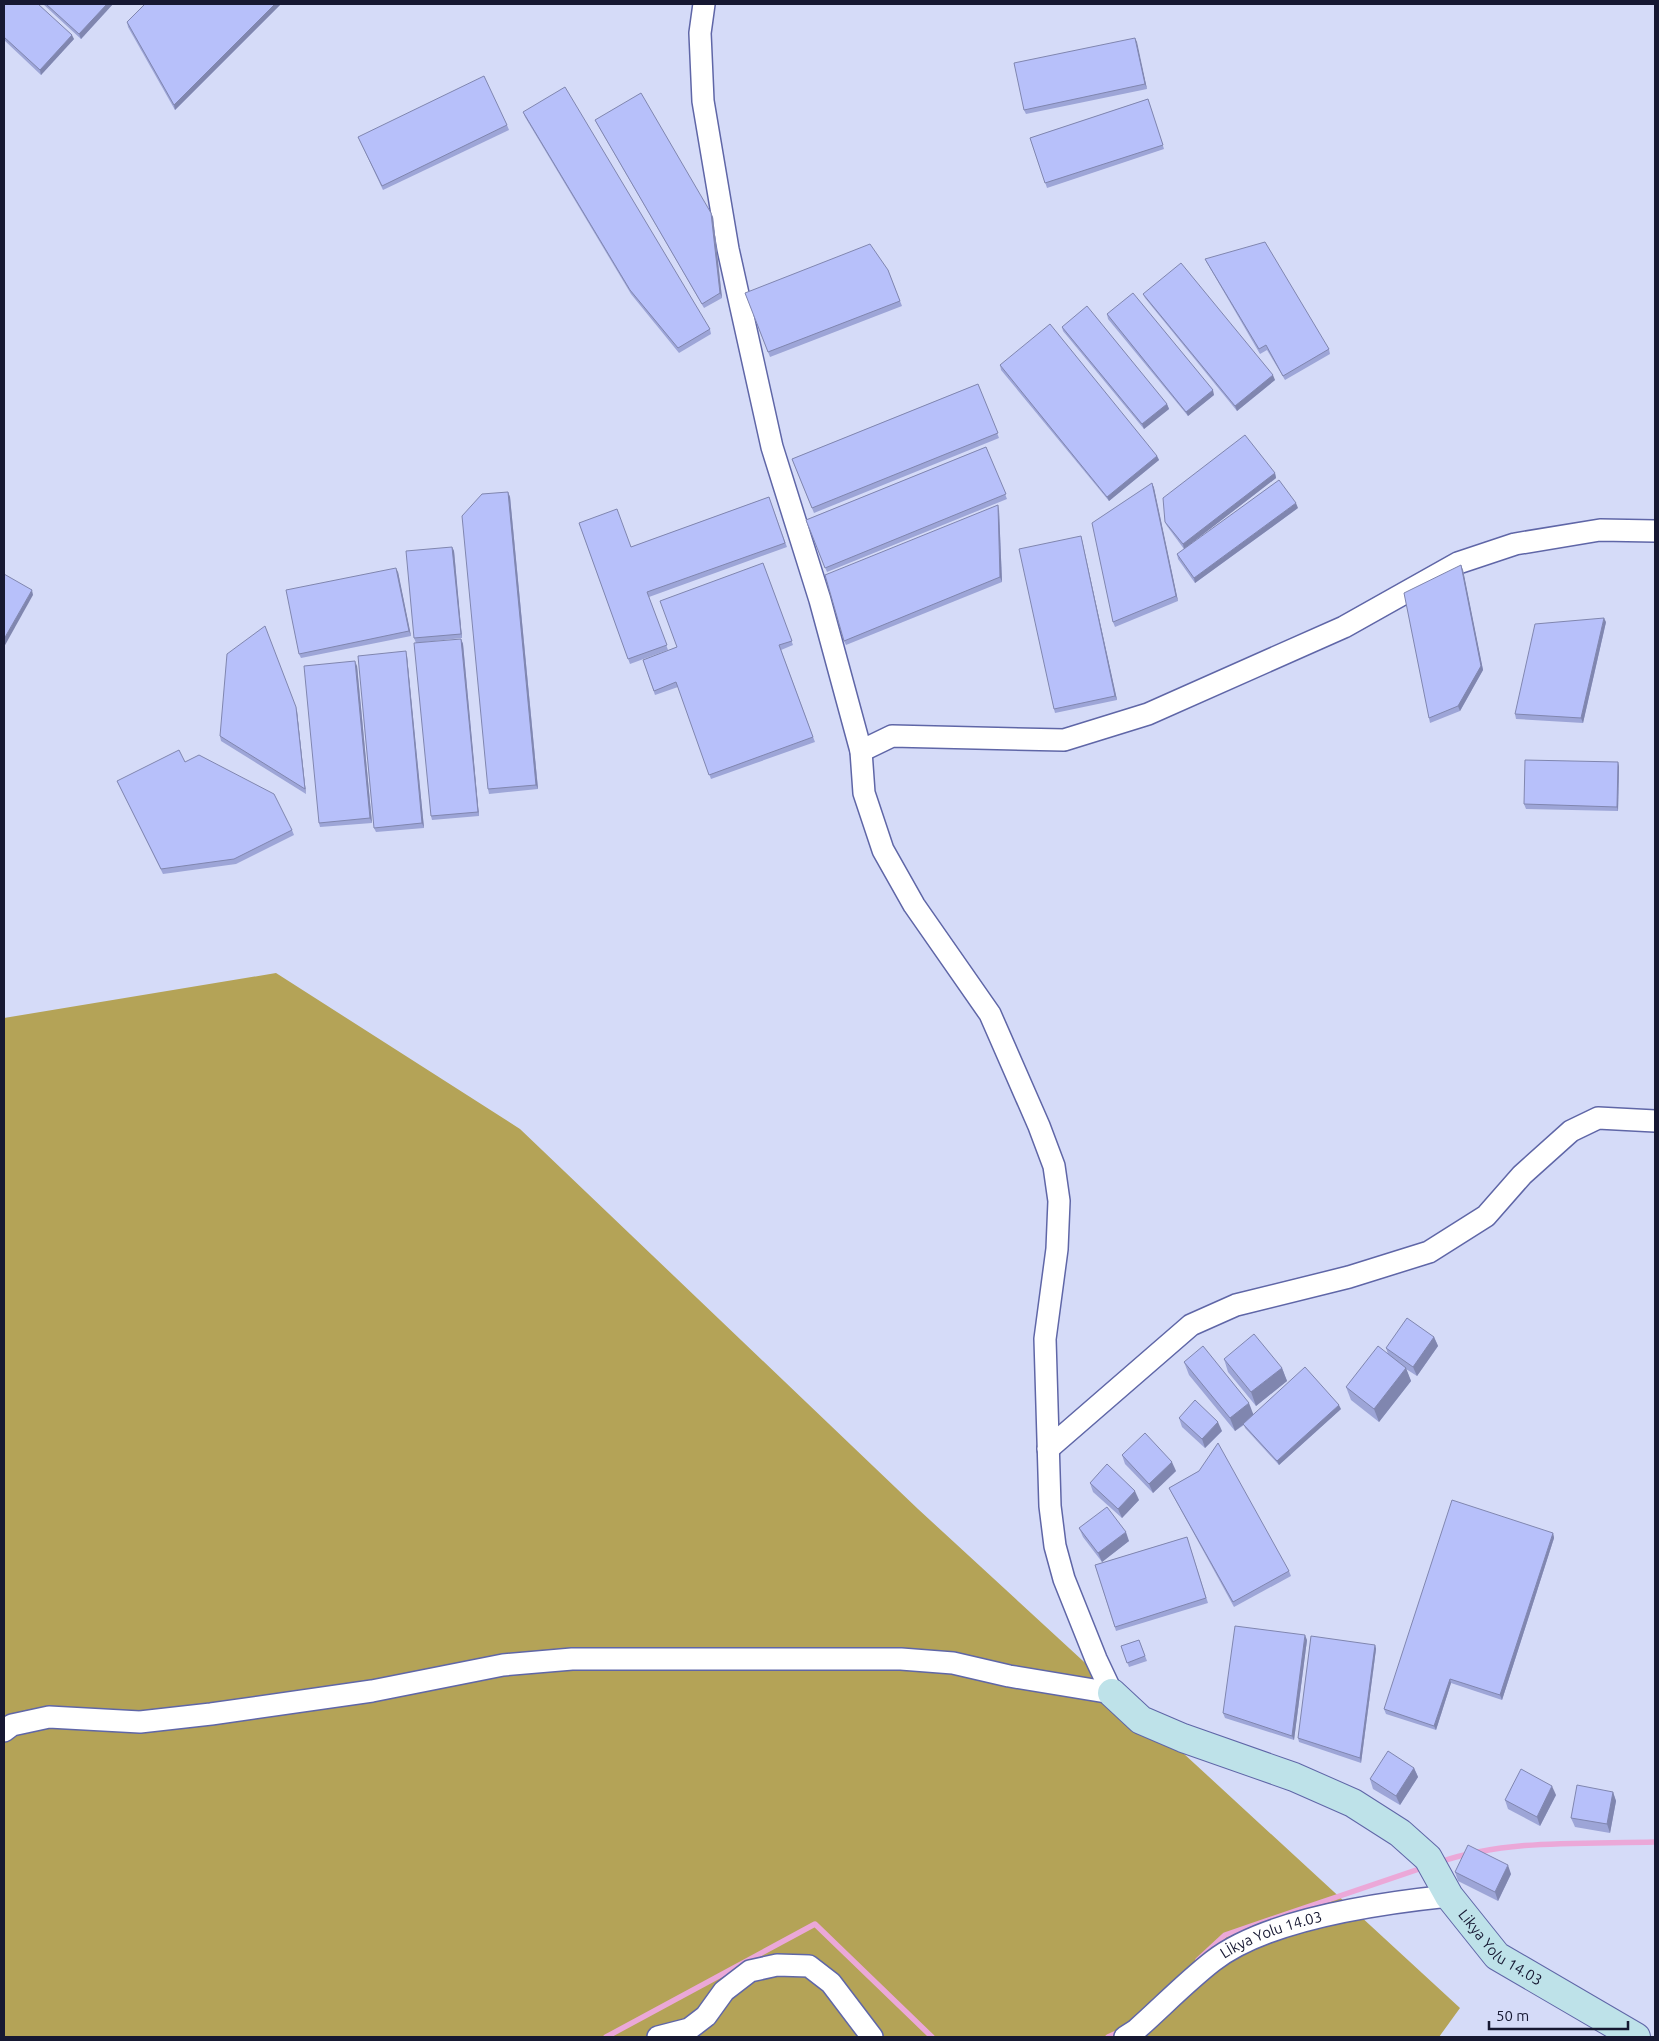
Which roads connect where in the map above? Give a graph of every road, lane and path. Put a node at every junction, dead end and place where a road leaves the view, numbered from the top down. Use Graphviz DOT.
graph roads {
  1 [pos="704,4"];
  2 [pos="1655,530"];
  3 [pos="861,751"];
  4 [pos="1655,1121"];
  5 [pos="1048,1449"];
  6 [pos="1112,1693"];
  7 [pos="4,1731"];
  8 [pos="1449,1896"];
  9 [pos="658,2037"];
  10 [pos="872,2037"];
  11 [pos="1124,2037"];
  12 [pos="1636,2037"];
  1 -- 3 [label="street"];
  2 -- 3 [label="street"];
  3 -- 5 [label="street"];
  4 -- 5 [label="street"];
  5 -- 6 [label="street"];
  6 -- 7 [label="street"];
  6 -- 8 [label="street, Likya Yolu 14.03"];
  8 -- 11 [label="street, Lİkya Yolu 14.03"];
  8 -- 12 [label="street, Likya Yolu 14.03"];
  9 -- 10 [label="street"];
}
